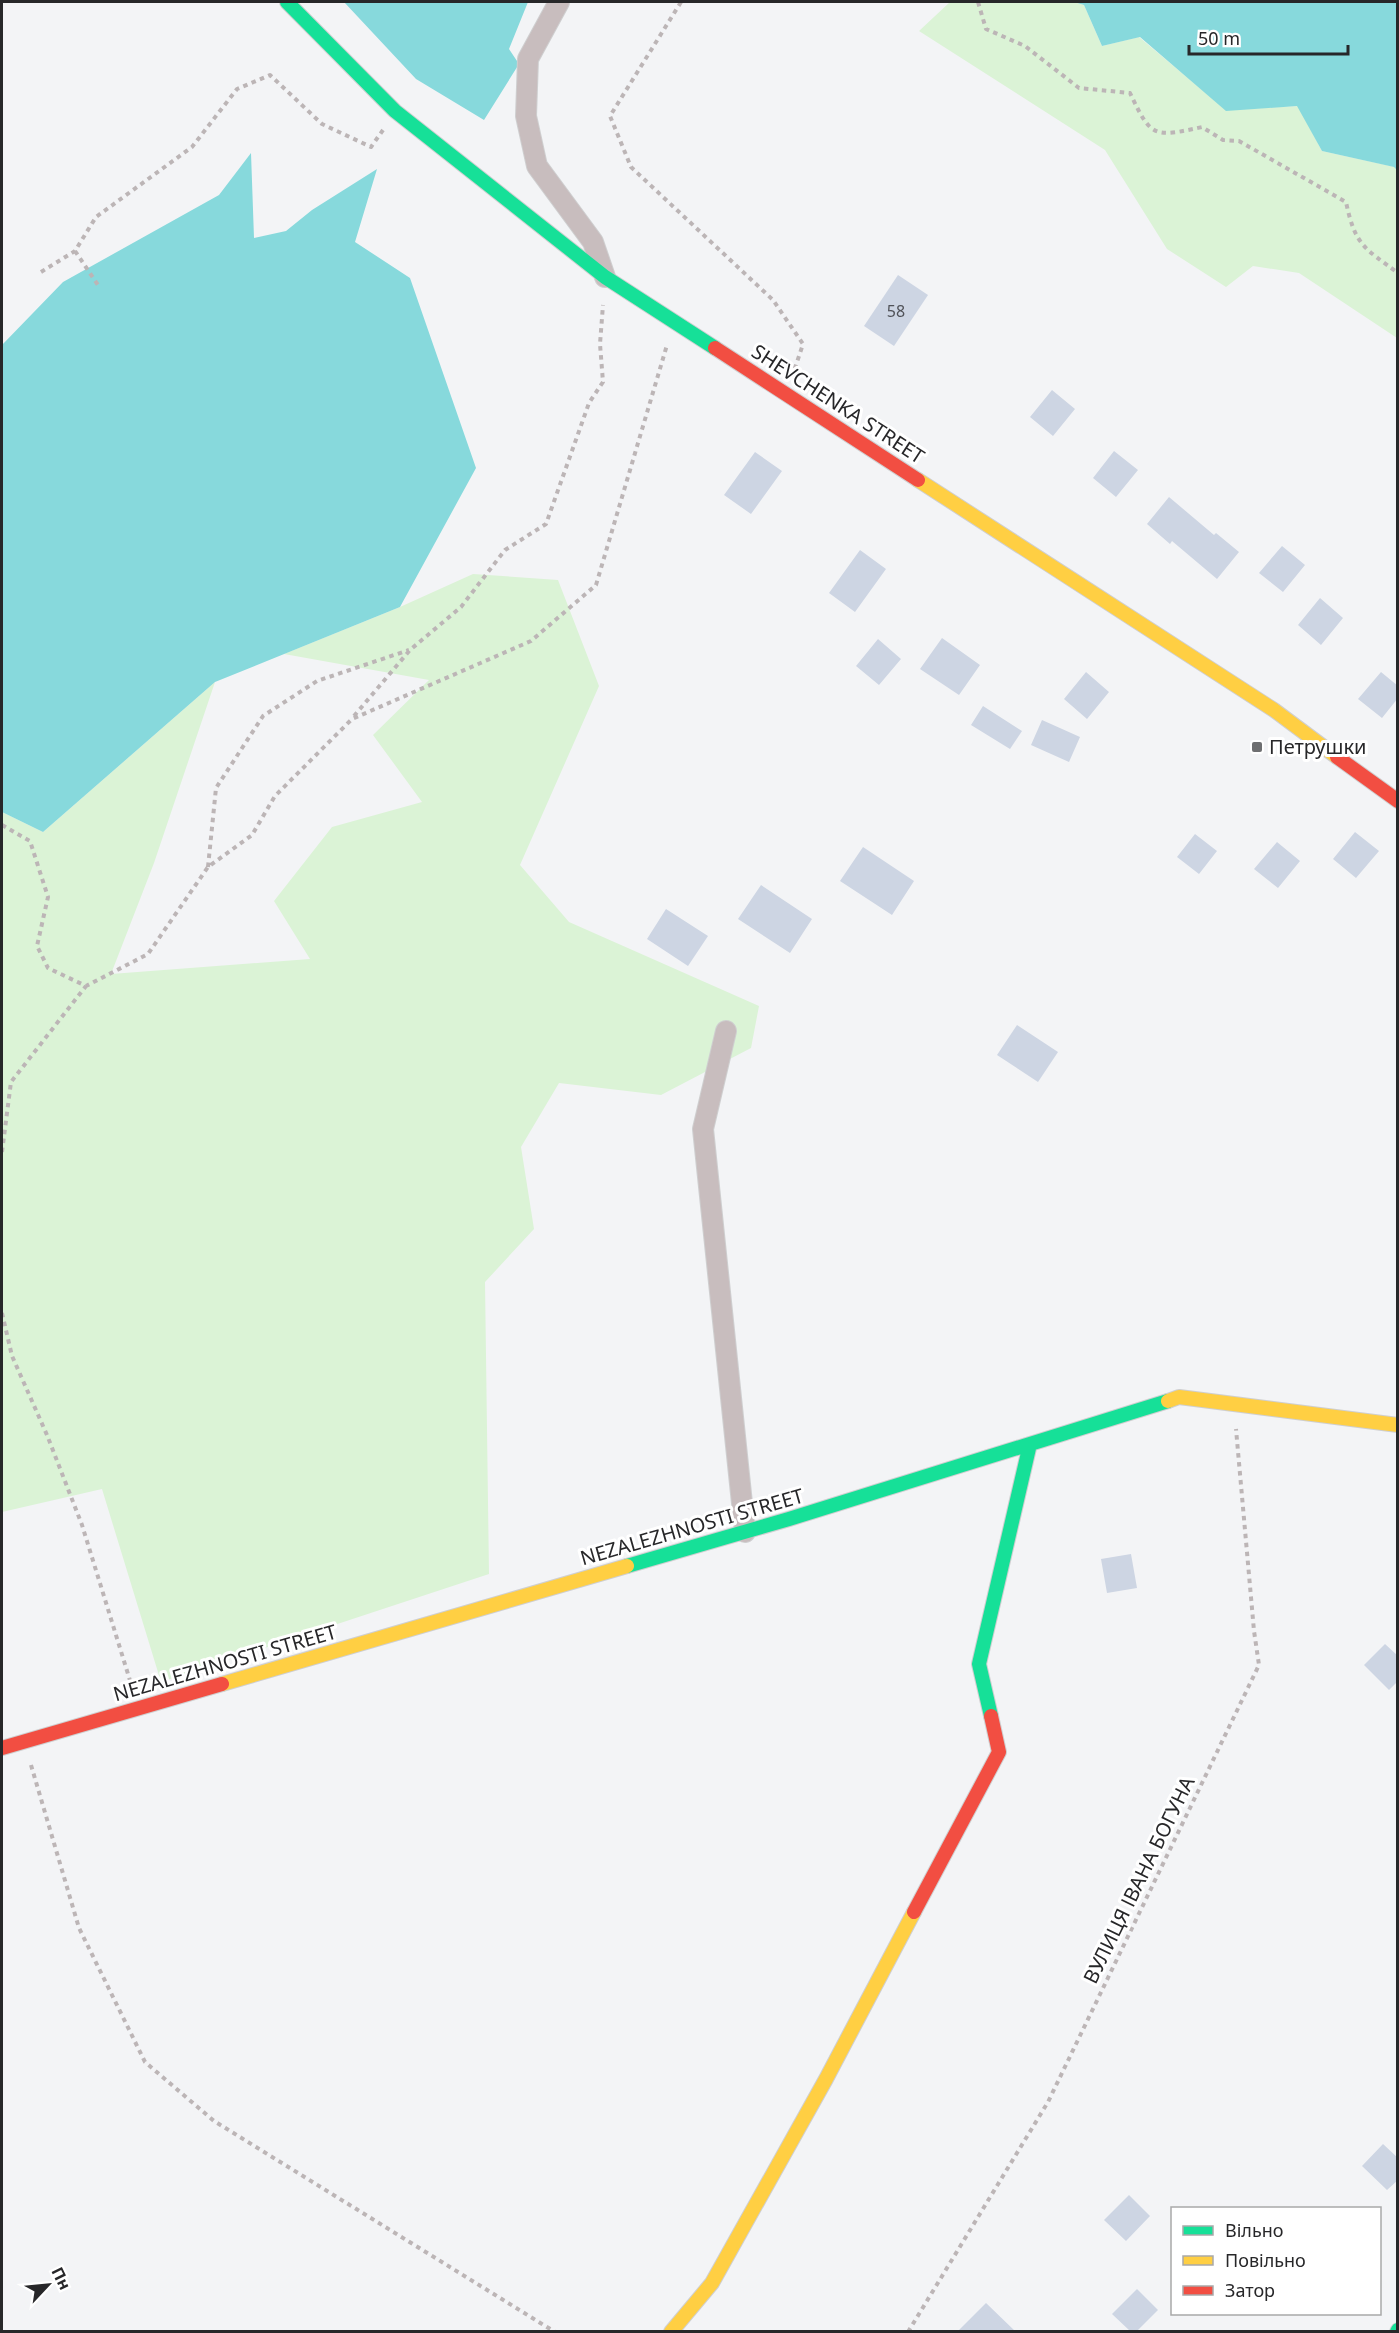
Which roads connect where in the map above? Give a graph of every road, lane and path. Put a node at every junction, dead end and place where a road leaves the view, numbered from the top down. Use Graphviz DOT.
graph roads {
  1 [pos="287,2"];
  2 [pos="559,2"];
  3 [pos="681,2"];
  4 [pos="978,2"];
  5 [pos="395,111"];
  6 [pos="75,251"];
  7 [pos="41,272"];
  8 [pos="1398,273"];
  9 [pos="605,277"];
  10 [pos="100,288"];
  11 [pos="674,322"];
  12 [pos="786,395"];
  13 [pos="410,650"];
  14 [pos="352,719"];
  15 [pos="1398,801"];
  16 [pos="2,825"];
  17 [pos="208,867"];
  18 [pos="86,986"];
  19 [pos="726,1031"];
  20 [pos="2,1152"];
  21 [pos="2,1313"];
  22 [pos="1234,1404"];
  23 [pos="1398,1425"];
  24 [pos="1030,1444"];
  25 [pos="745,1532"];
  26 [pos="138,1708"];
  27 [pos="24,1741"];
  28 [pos="2,1748"];
  29 [pos="555,2331"];
  30 [pos="670,2331"];
  31 [pos="908,2331"];
  1 -- 5 [label="street, SHEVCHENKA STREET"];
  2 -- 9 [label="street"];
  3 -- 12 [label="path"];
  4 -- 8 [label="path"];
  5 -- 6 [label="path"];
  5 -- 9 [label="street, SHEVCHENKA STREET"];
  6 -- 7 [label="path"];
  6 -- 10 [label="path"];
  9 -- 11 [label="street, SHEVCHENKA STREET"];
  9 -- 13 [label="path"];
  11 -- 12 [label="street, SHEVCHENKA STREET"];
  11 -- 14 [label="path"];
  12 -- 15 [label="street, SHEVCHENKA STREET"];
  13 -- 14 [label="path"];
  13 -- 17 [label="path"];
  14 -- 17 [label="path"];
  16 -- 18 [label="path"];
  17 -- 18 [label="path"];
  18 -- 20 [label="path"];
  19 -- 25 [label="street"];
  21 -- 26 [label="path"];
  22 -- 23 [label="street, NEZALEZHNOSTI STREET"];
  22 -- 24 [label="street, NEZALEZHNOSTI STREET"];
  22 -- 31 [label="path, ВУЛИЦЯ ІВАНА БОГУНА"];
  24 -- 25 [label="street, NEZALEZHNOSTI STREET"];
  24 -- 30 [label="street"];
  25 -- 26 [label="street, NEZALEZHNOSTI STREET"];
  26 -- 27 [label="street, NEZALEZHNOSTI STREET"];
  27 -- 28 [label="street, NEZALEZHNOSTI STREET"];
  27 -- 29 [label="path"];
}
